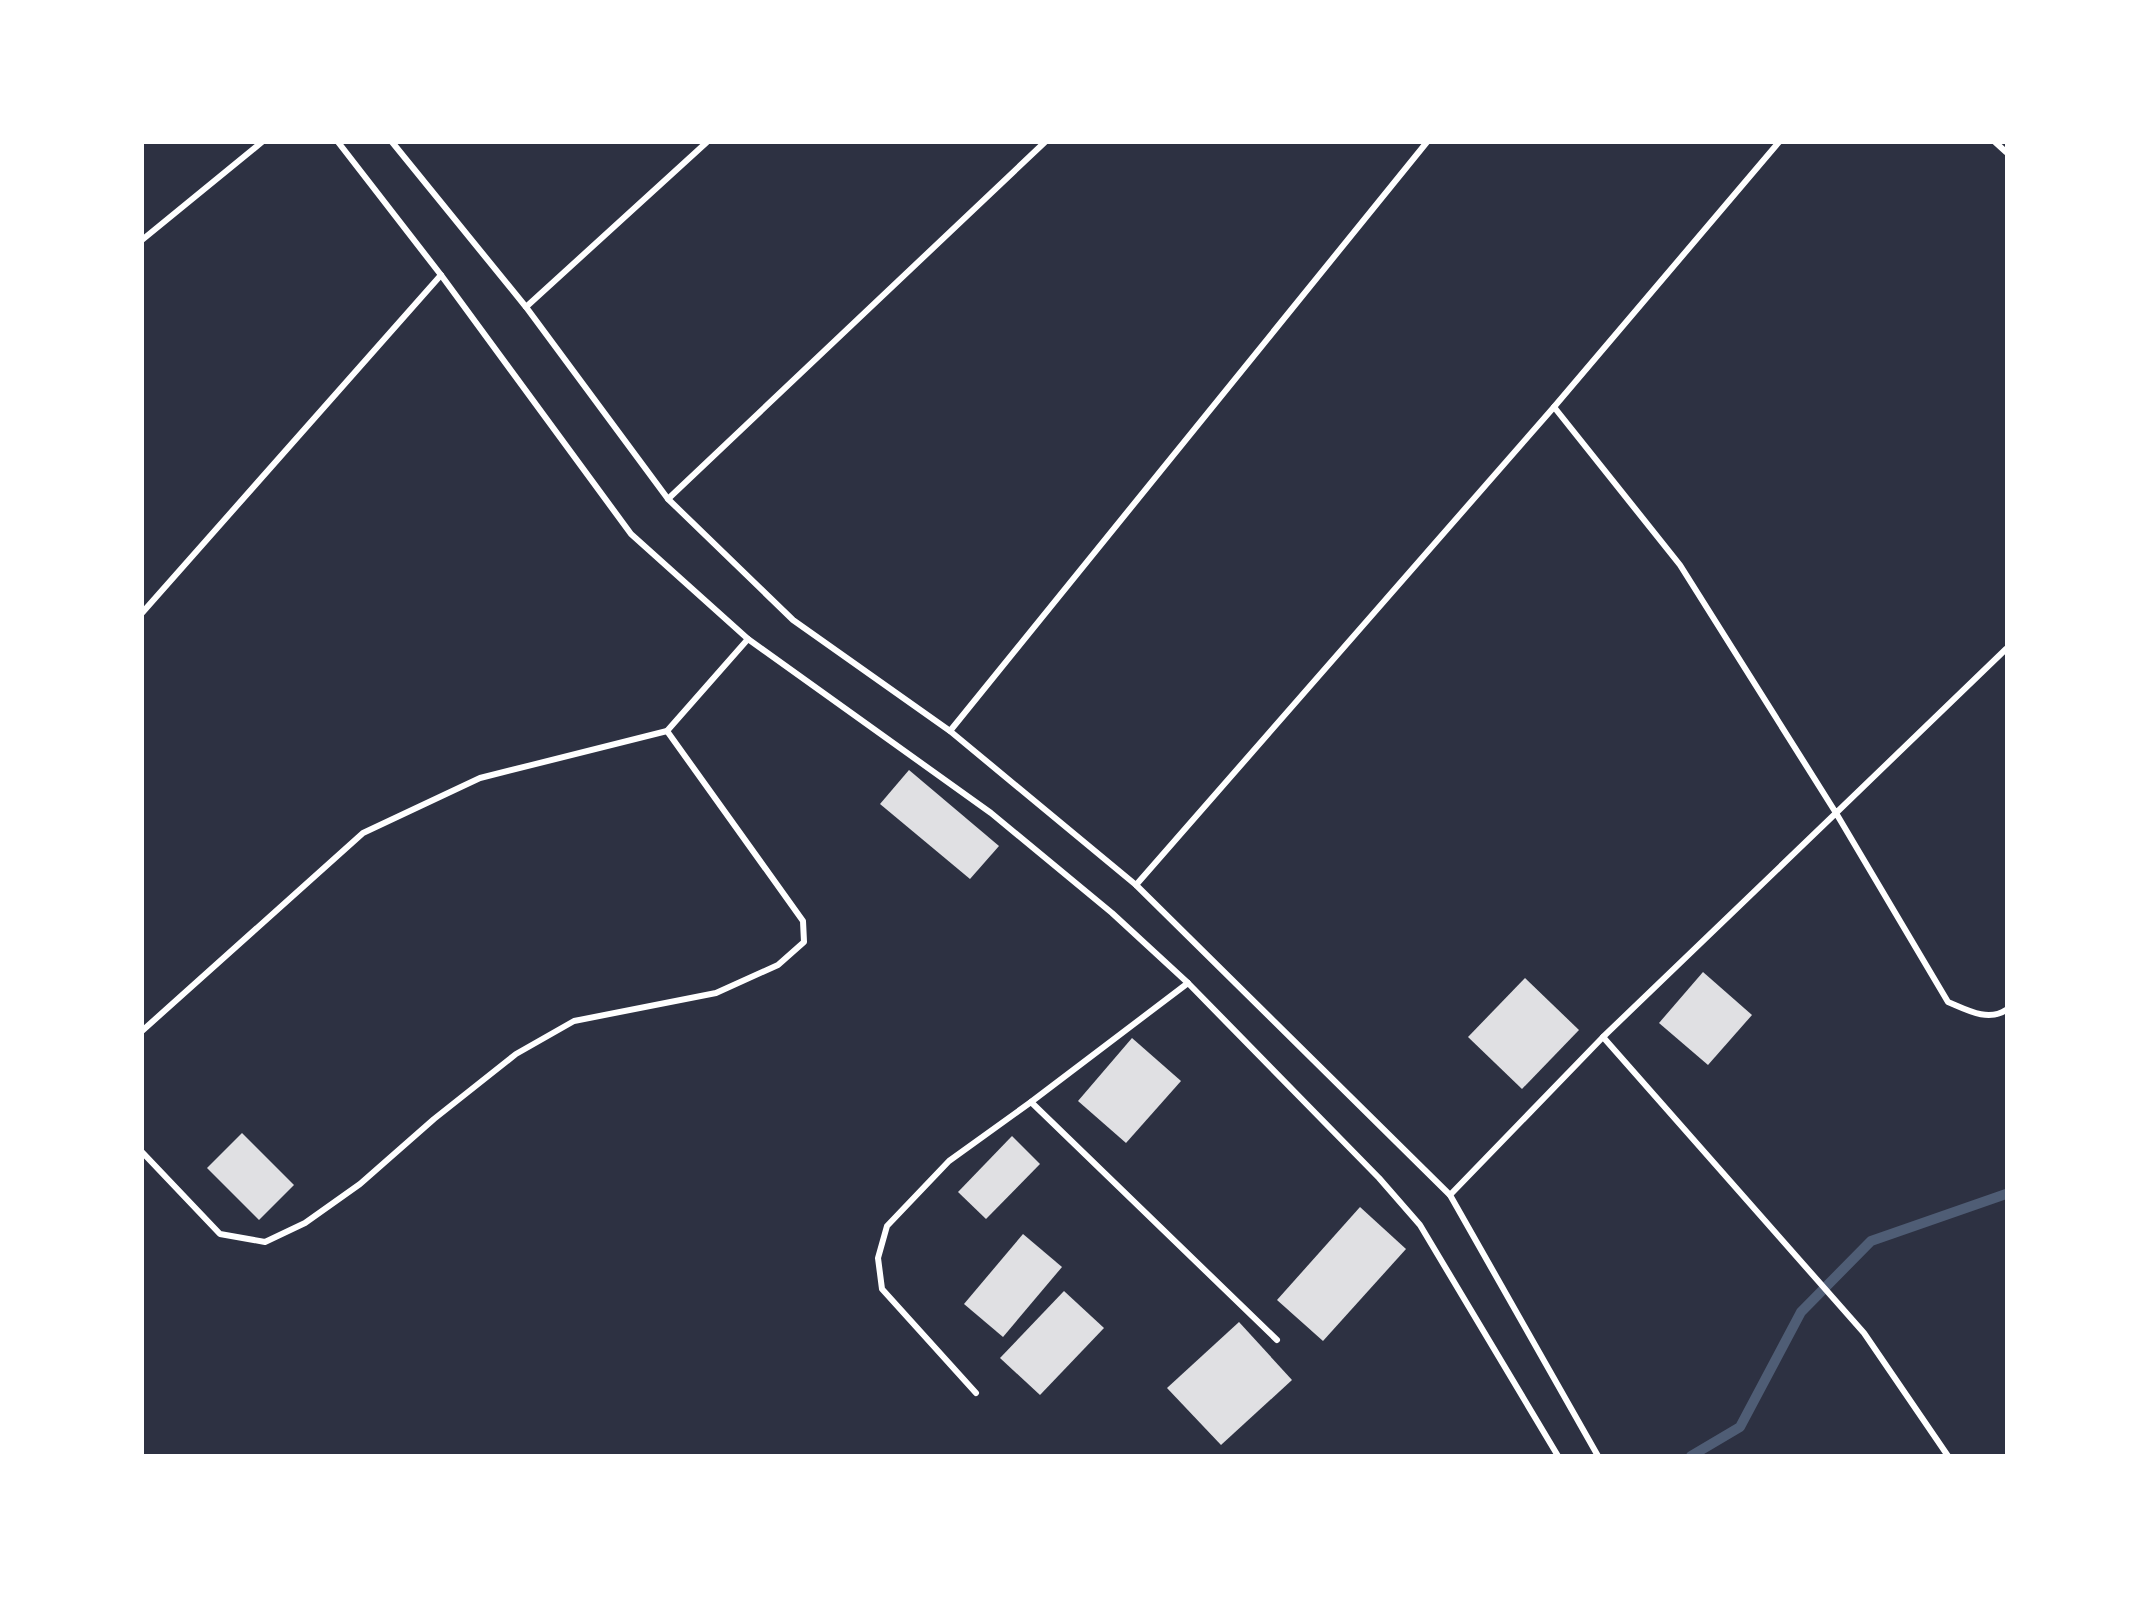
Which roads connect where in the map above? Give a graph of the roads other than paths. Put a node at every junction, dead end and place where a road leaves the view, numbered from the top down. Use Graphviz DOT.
graph roads {
  1 [pos="262,142"];
  2 [pos="338,142"];
  3 [pos="392,142"];
  4 [pos="707,142"];
  5 [pos="1045,142"];
  6 [pos="1427,142"];
  7 [pos="1779,142"];
  8 [pos="1995,142"];
  9 [pos="2007,152"];
  10 [pos="142,240"];
  11 [pos="441,275"];
  12 [pos="526,307"];
  13 [pos="1554,407"];
  14 [pos="668,499"];
  15 [pos="142,613"];
  16 [pos="748,639"];
  17 [pos="2007,649"];
  18 [pos="667,731"];
  19 [pos="950,731"];
  20 [pos="1836,813"];
  21 [pos="1136,885"];
  22 [pos="1188,982"];
  23 [pos="2007,1010"];
  24 [pos="142,1031"];
  25 [pos="1603,1037"];
  26 [pos="1030,1102"];
  27 [pos="142,1152"];
  28 [pos="1450,1195"];
  29 [pos="1276,1340"];
  30 [pos="976,1393"];
  31 [pos="1558,1455"];
  32 [pos="1598,1455"];
  33 [pos="1948,1455"];
  1 -- 10 [label="street"];
  2 -- 11 [label="street"];
  3 -- 12 [label="street"];
  4 -- 12 [label="street"];
  5 -- 14 [label="street"];
  6 -- 19 [label="street"];
  7 -- 13 [label="street"];
  8 -- 9 [label="street"];
  11 -- 15 [label="street"];
  11 -- 16 [label="street"];
  12 -- 14 [label="street"];
  13 -- 20 [label="street"];
  13 -- 21 [label="street"];
  14 -- 19 [label="street"];
  16 -- 18 [label="street"];
  16 -- 22 [label="street"];
  17 -- 20 [label="street"];
  18 -- 24 [label="street"];
  18 -- 27 [label="street"];
  19 -- 21 [label="street"];
  20 -- 23 [label="street"];
  20 -- 25 [label="street"];
  21 -- 28 [label="street"];
  22 -- 26 [label="street"];
  22 -- 31 [label="street"];
  25 -- 28 [label="street"];
  25 -- 33 [label="street"];
  26 -- 29 [label="street"];
  26 -- 30 [label="street"];
  28 -- 32 [label="street"];
}
